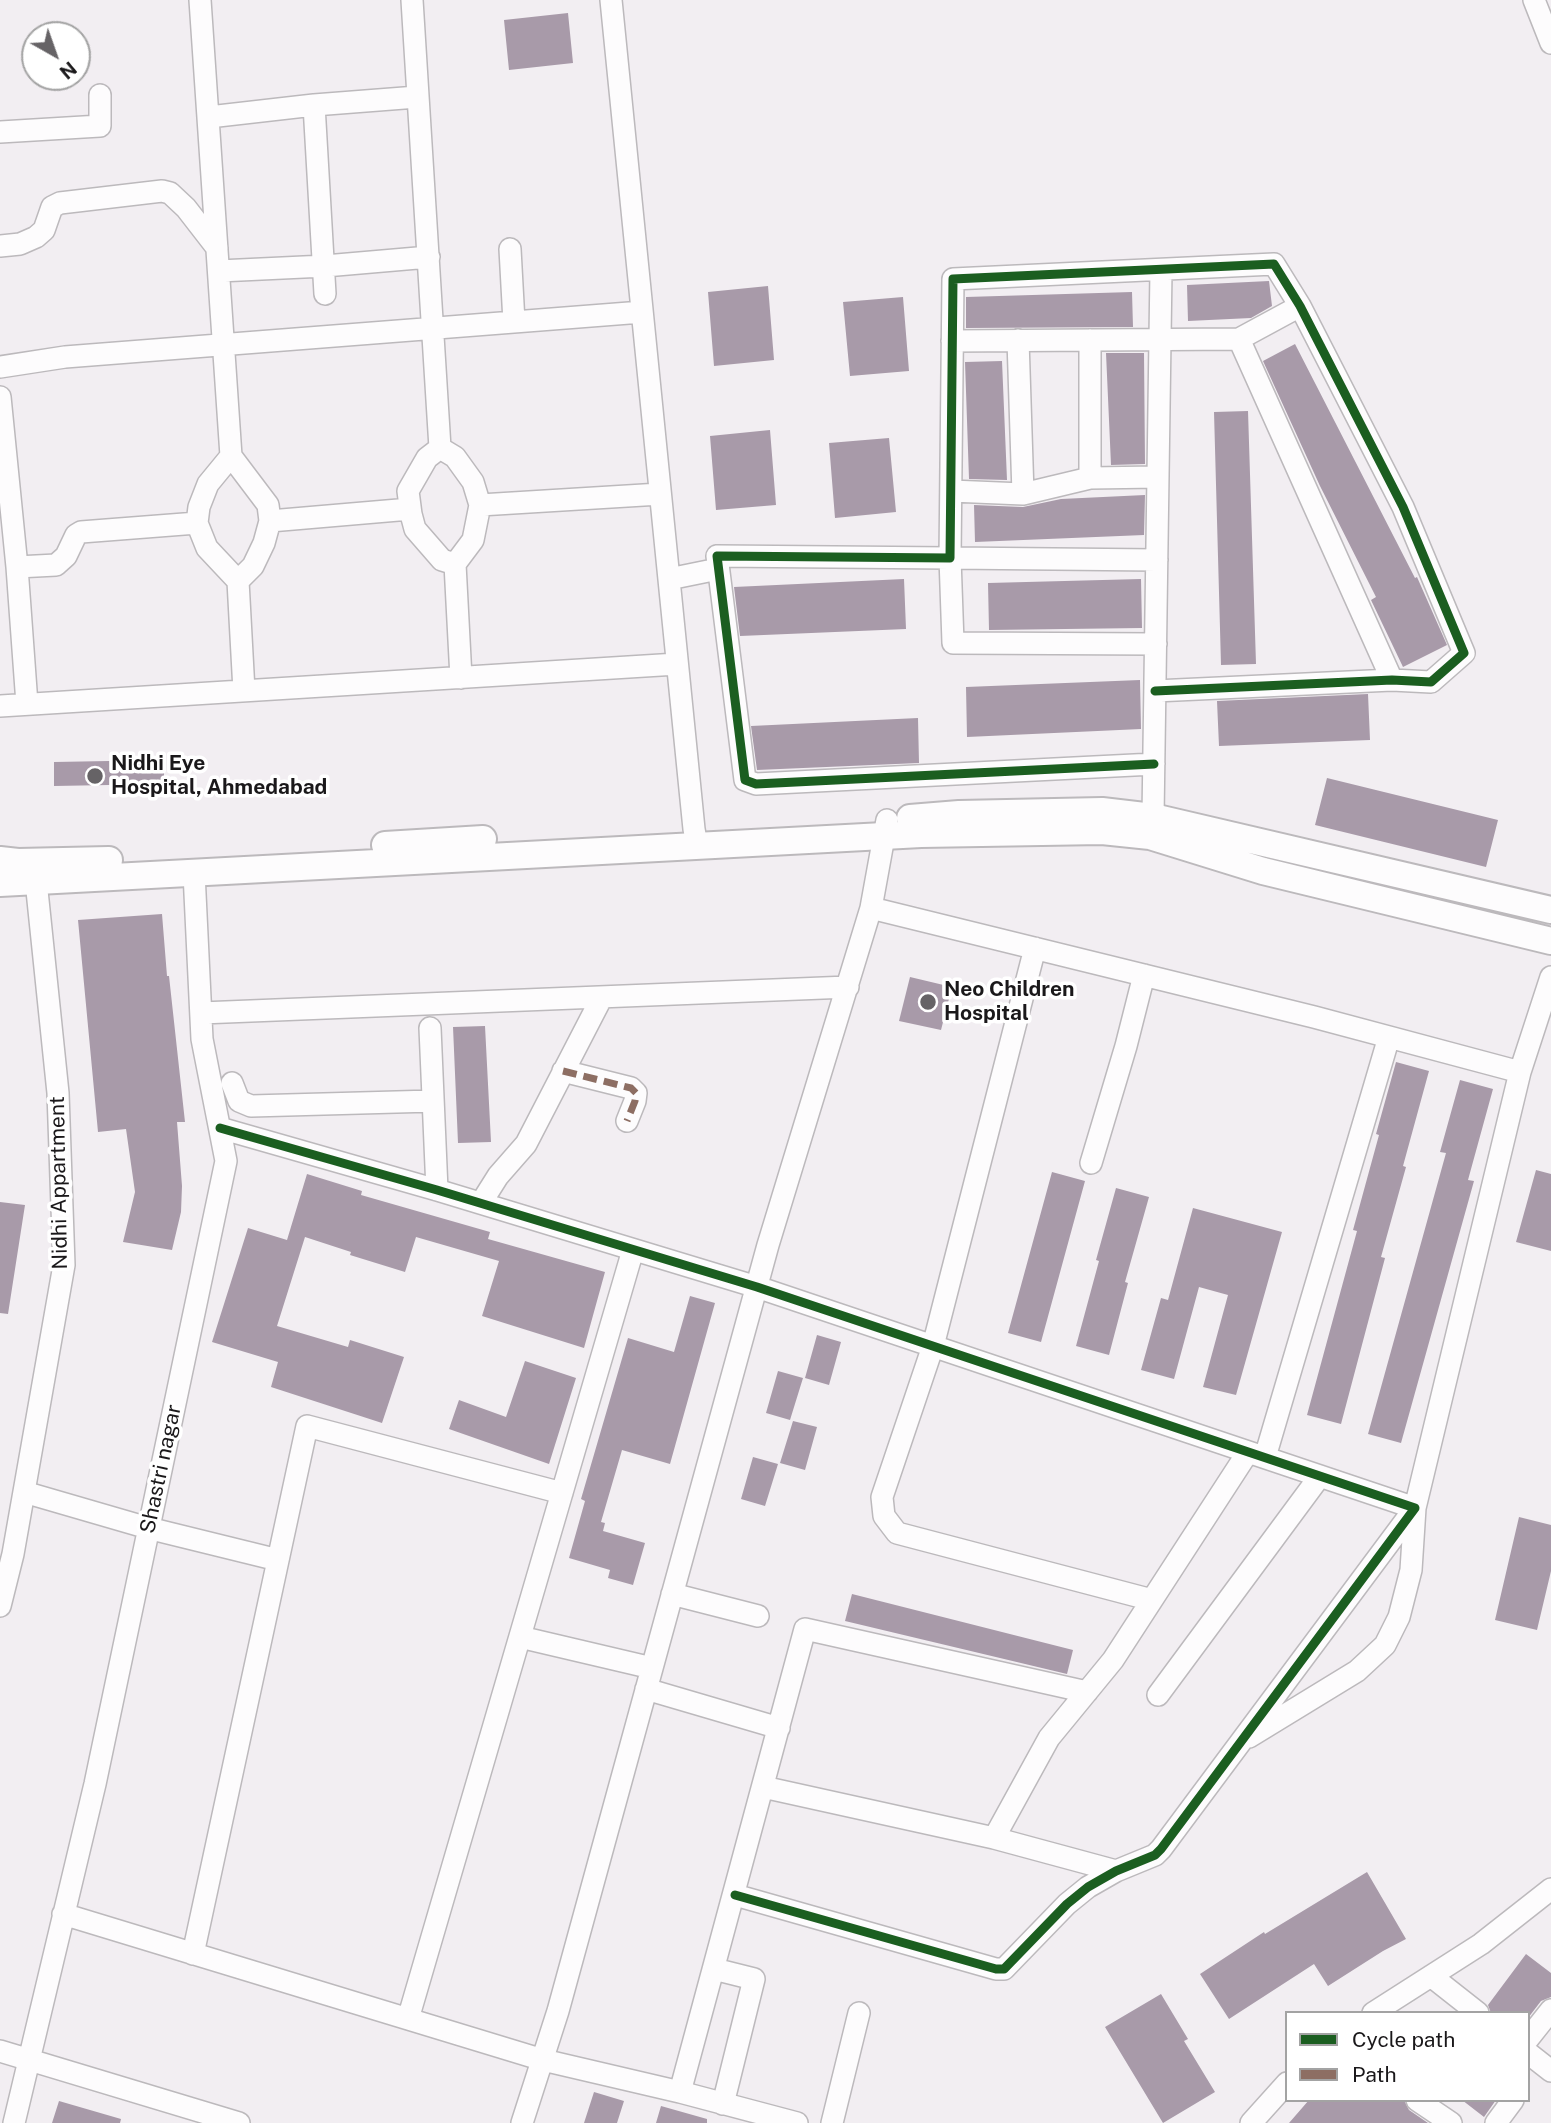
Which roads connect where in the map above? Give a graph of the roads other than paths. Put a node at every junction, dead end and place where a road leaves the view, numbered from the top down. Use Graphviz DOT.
graph roads {
  1 [pos="201,0"];
  2 [pos="412,0"];
  3 [pos="611,0"];
  4 [pos="1534,0"];
  5 [pos="1551,43"];
  6 [pos="100,95"];
  7 [pos="417,97"];
  8 [pos="314,105"];
  9 [pos="209,117"];
  10 [pos="0,132"];
  11 [pos="0,246"];
  12 [pos="217,248"];
  13 [pos="510,249"];
  14 [pos="429,257"];
  15 [pos="325,266"];
  16 [pos="1161,270"];
  17 [pos="219,271"];
  18 [pos="325,294"];
  19 [pos="1300,306"];
  20 [pos="642,312"];
  21 [pos="514,322"];
  22 [pos="431,329"];
  23 [pos="1239,339"];
  24 [pos="1018,340"];
  25 [pos="1090,340"];
  26 [pos="1160,340"];
  27 [pos="953,341"];
  28 [pos="225,345"];
  29 [pos="0,367"];
  30 [pos="0,397"];
  31 [pos="440,448"];
  32 [pos="231,456"];
  33 [pos="1158,477"];
  34 [pos="1090,478"];
  35 [pos="951,491"];
  36 [pos="660,494"];
  37 [pos="1023,494"];
  38 [pos="480,505"];
  39 [pos="410,509"];
  40 [pos="270,520"];
  41 [pos="197,523"];
  42 [pos="950,558"];
  43 [pos="1157,560"];
  44 [pos="455,564"];
  45 [pos="17,567"];
  46 [pos="718,569"];
  47 [pos="669,579"];
  48 [pos="238,581"];
  49 [pos="1156,644"];
  50 [pos="677,664"];
  51 [pos="461,678"];
  52 [pos="1392,680"];
  53 [pos="244,691"];
  54 [pos="1155,691"];
  55 [pos="27,704"];
  56 [pos="0,706"];
  57 [pos="1154,764"];
  58 [pos="1153,817"];
  59 [pos="886,828"];
  60 [pos="695,837"];
  61 [pos="0,860"];
  62 [pos="194,873"];
  63 [pos="36,881"];
  64 [pos="0,883"];
  65 [pos="871,908"];
  66 [pos="1551,910"];
  67 [pos="1551,941"];
  68 [pos="1035,948"];
  69 [pos="1144,975"];
  70 [pos="1551,976"];
  71 [pos="848,987"];
  72 [pos="602,997"];
  73 [pos="201,1013"];
  74 [pos="430,1028"];
  75 [pos="1389,1037"];
  76 [pos="563,1071"];
  77 [pos="1520,1072"];
  78 [pos="232,1083"];
  79 [pos="433,1101"];
  80 [pos="627,1121"];
  81 [pos="219,1128"];
  82 [pos="1091,1163"];
  83 [pos="437,1190"];
  84 [pos="481,1203"];
  85 [pos="633,1250"];
  86 [pos="757,1287"];
  87 [pos="933,1346"];
  88 [pos="1256,1455"];
  89 [pos="1320,1476"];
  90 [pos="23,1492"];
  91 [pos="562,1493"];
  92 [pos="1415,1508"];
  93 [pos="149,1528"];
  94 [pos="278,1559"];
  95 [pos="672,1594"];
  96 [pos="1152,1600"];
  97 [pos="0,1606"];
  98 [pos="758,1616"];
  99 [pos="520,1637"];
  100 [pos="652,1668"];
  101 [pos="646,1689"];
  102 [pos="1087,1692"];
  103 [pos="1158,1695"];
  104 [pos="779,1728"];
  105 [pos="1240,1742"];
  106 [pos="763,1787"];
  107 [pos="994,1838"];
  108 [pos="1116,1871"];
  109 [pos="1551,1889"];
  110 [pos="735,1895"];
  111 [pos="63,1914"];
  112 [pos="193,1954"];
  113 [pos="714,1969"];
  114 [pos="1431,1976"];
  115 [pos="1551,2010"];
  116 [pos="1377,2011"];
  117 [pos="1475,2011"];
  118 [pos="859,2013"];
  119 [pos="408,2019"];
  120 [pos="1530,2036"];
  121 [pos="0,2051"];
  122 [pos="29,2060"];
  123 [pos="542,2060"];
  124 [pos="1285,2085"];
  125 [pos="680,2092"];
  126 [pos="1512,2102"];
  127 [pos="723,2104"];
  128 [pos="14,2123"];
  129 [pos="239,2123"];
  130 [pos="522,2123"];
  131 [pos="797,2123"];
  132 [pos="832,2123"];
  133 [pos="1251,2123"];
  134 [pos="1496,2123"];
  1 -- 9 [label="street"];
  2 -- 7 [label="street"];
  3 -- 20 [label="street"];
  4 -- 5 [label="street"];
  6 -- 10 [label="street"];
  7 -- 8 [label="street"];
  7 -- 14 [label="street"];
  8 -- 9 [label="street"];
  8 -- 15 [label="street"];
  9 -- 12 [label="street"];
  11 -- 12 [label="street"];
  12 -- 17 [label="street"];
  13 -- 21 [label="street"];
  14 -- 15 [label="street"];
  14 -- 22 [label="street"];
  15 -- 17 [label="street"];
  15 -- 18 [label="street"];
  16 -- 19 [label="street"];
  16 -- 26 [label="street"];
  16 -- 27 [label="street"];
  17 -- 28 [label="street"];
  19 -- 23 [label="street"];
  19 -- 52 [label="street"];
  20 -- 21 [label="street"];
  20 -- 36 [label="street"];
  21 -- 22 [label="street"];
  22 -- 28 [label="street"];
  22 -- 31 [label="street"];
  23 -- 26 [label="street"];
  23 -- 52 [label="street"];
  24 -- 25 [label="street"];
  24 -- 27 [label="street"];
  24 -- 37 [label="street"];
  25 -- 26 [label="street"];
  25 -- 34 [label="street"];
  26 -- 33 [label="street"];
  27 -- 35 [label="street"];
  28 -- 29 [label="street"];
  28 -- 32 [label="street"];
  30 -- 45 [label="street"];
  31 -- 38 [label="street"];
  31 -- 39 [label="street"];
  32 -- 40 [label="street"];
  32 -- 41 [label="street"];
  33 -- 34 [label="street"];
  33 -- 43 [label="street"];
  34 -- 37 [label="street"];
  35 -- 37 [label="street"];
  35 -- 42 [label="street"];
  36 -- 38 [label="street"];
  36 -- 47 [label="street"];
  38 -- 44 [label="street"];
  39 -- 40 [label="street"];
  39 -- 44 [label="street"];
  40 -- 48 [label="street"];
  41 -- 45 [label="street"];
  41 -- 48 [label="street"];
  42 -- 43 [label="street"];
  42 -- 46 [label="street"];
  42 -- 49 [label="street"];
  43 -- 49 [label="street"];
  44 -- 51 [label="street"];
  45 -- 55 [label="street"];
  46 -- 47 [label="street"];
  46 -- 57 [label="street"];
  47 -- 50 [label="street"];
  48 -- 53 [label="street"];
  49 -- 54 [label="street"];
  50 -- 51 [label="street"];
  50 -- 60 [label="street"];
  51 -- 53 [label="street"];
  52 -- 54 [label="street"];
  53 -- 55 [label="street"];
  54 -- 57 [label="street"];
  55 -- 56 [label="street"];
  57 -- 58 [label="street"];
  58 -- 59 [label="main road"];
  58 -- 66 [label="main road"];
  59 -- 60 [label="main road"];
  59 -- 65 [label="street"];
  59 -- 67 [label="main road"];
  60 -- 61 [label="main road"];
  60 -- 62 [label="main road"];
  62 -- 63 [label="main road"];
  62 -- 73 [label="street, Shastri nagar"];
  63 -- 64 [label="main road"];
  63 -- 90 [label="street, Nidhi Appartment"];
  65 -- 68 [label="street"];
  65 -- 71 [label="street"];
  68 -- 69 [label="street"];
  68 -- 87 [label="street"];
  69 -- 75 [label="street"];
  69 -- 82 [label="street"];
  70 -- 77 [label="street"];
  71 -- 72 [label="street"];
  71 -- 86 [label="street"];
  72 -- 73 [label="street"];
  72 -- 76 [label="street"];
  73 -- 81 [label="street, Shastri nagar"];
  74 -- 79 [label="street"];
  75 -- 77 [label="street"];
  75 -- 88 [label="street"];
  76 -- 80 [label="street"];
  76 -- 84 [label="street"];
  77 -- 92 [label="street"];
  78 -- 79 [label="street"];
  79 -- 83 [label="street"];
  81 -- 83 [label="street"];
  81 -- 93 [label="street, Shastri nagar"];
  83 -- 84 [label="street"];
  84 -- 85 [label="street"];
  85 -- 86 [label="street"];
  85 -- 91 [label="street"];
  86 -- 87 [label="street"];
  86 -- 95 [label="street"];
  87 -- 88 [label="street"];
  87 -- 96 [label="street"];
  88 -- 89 [label="street"];
  88 -- 96 [label="street"];
  89 -- 92 [label="street"];
  89 -- 103 [label="street"];
  90 -- 93 [label="street"];
  90 -- 97 [label="street, Nidhi Appartment"];
  91 -- 94 [label="street"];
  91 -- 99 [label="street"];
  92 -- 105 [label="street"];
  92 -- 105 [label="street"];
  93 -- 94 [label="street"];
  93 -- 111 [label="street, Shastri nagar"];
  94 -- 112 [label="street"];
  95 -- 98 [label="street"];
  95 -- 100 [label="street"];
  96 -- 102 [label="street"];
  99 -- 100 [label="street"];
  99 -- 119 [label="street"];
  100 -- 101 [label="street"];
  101 -- 104 [label="street"];
  101 -- 123 [label="street"];
  102 -- 104 [label="street"];
  102 -- 107 [label="street"];
  104 -- 106 [label="street"];
  105 -- 108 [label="street"];
  106 -- 107 [label="street"];
  106 -- 110 [label="street"];
  107 -- 108 [label="street"];
  108 -- 110 [label="street"];
  109 -- 114 [label="street"];
  110 -- 113 [label="street"];
  111 -- 112 [label="street"];
  111 -- 122 [label="street, Shastri nagar"];
  112 -- 119 [label="street"];
  113 -- 125 [label="street"];
  113 -- 127 [label="street"];
  114 -- 116 [label="street"];
  114 -- 117 [label="street"];
  115 -- 120 [label="street"];
  118 -- 132 [label="street"];
  119 -- 123 [label="street"];
  121 -- 122 [label="street"];
  122 -- 128 [label="street, Shastri nagar"];
  122 -- 129 [label="street"];
  123 -- 125 [label="street"];
  123 -- 130 [label="street"];
  124 -- 133 [label="street"];
  125 -- 127 [label="street"];
  126 -- 134 [label="street"];
  127 -- 131 [label="street"];
}
